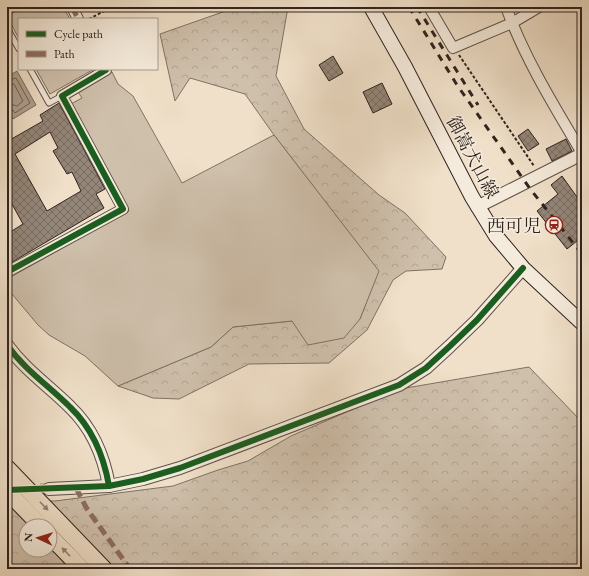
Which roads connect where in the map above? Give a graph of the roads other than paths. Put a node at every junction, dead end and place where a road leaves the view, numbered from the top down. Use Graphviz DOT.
graph roads {
  1 [pos="72,7"];
  2 [pos="372,7"];
  3 [pos="429,7"];
  4 [pos="506,7"];
  5 [pos="539,7"];
  6 [pos="78,18"];
  7 [pos="512,23"];
  8 [pos="7,28"];
  9 [pos="18,47"];
  10 [pos="31,70"];
  11 [pos="106,70"];
  12 [pos="62,96"];
  13 [pos="582,154"];
  14 [pos="477,207"];
  15 [pos="523,268"];
  16 [pos="7,272"];
  17 [pos="582,323"];
  18 [pos="7,345"];
  19 [pos="7,468"];
  20 [pos="109,486"];
  21 [pos="49,489"];
  22 [pos="7,491"];
  23 [pos="33,518"];
  24 [pos="58,544"];
  25 [pos="82,569"];
  26 [pos="104,569"];
  1 -- 6 [label="street"];
  2 -- 14 [label="main road, 御嵩犬山線"];
  3 -- 7 [label="street"];
  4 -- 7 [label="street"];
  5 -- 7 [label="street"];
  7 -- 13 [label="street"];
  8 -- 9 [label="lane"];
  10 -- 12 [label="lane"];
  11 -- 12 [label="street"];
  12 -- 16 [label="street"];
  13 -- 14 [label="street"];
  14 -- 15 [label="main road, 御嵩犬山線"];
  15 -- 17 [label="main road, 御嵩犬山線"];
  15 -- 20 [label="street"];
  18 -- 20 [label="street"];
  19 -- 26 [label="highway, one-way"];
  20 -- 21 [label="street"];
  22 -- 23 [label="highway"];
  25 -- 24 [label="highway, one-way"];
}
